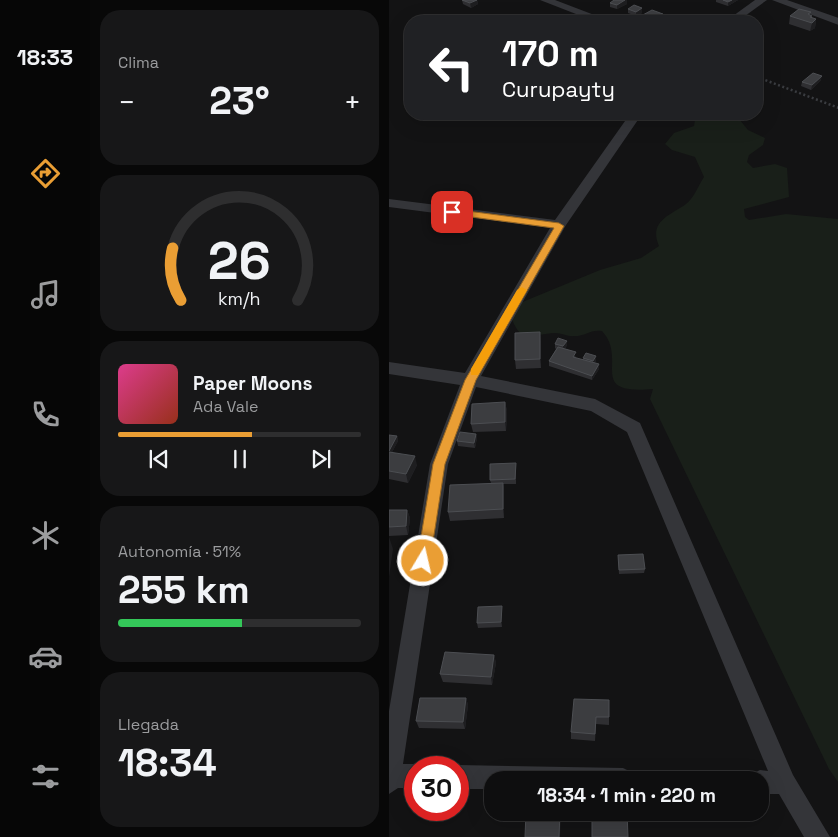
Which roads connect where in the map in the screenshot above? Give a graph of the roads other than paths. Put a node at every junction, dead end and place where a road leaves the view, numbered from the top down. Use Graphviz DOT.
graph roads {
  1 [pos="545,0"];
  2 [pos="762,0"];
  3 [pos="777,0"];
  4 [pos="586,15"];
  5 [pos="740,15"];
  6 [pos="838,22"];
  7 [pos="633,120"];
  8 [pos="389,203"];
  9 [pos="559,226"];
  10 [pos="389,368"];
  11 [pos="470,380"];
  12 [pos="404,777"];
  13 [pos="469,777"];
  14 [pos="484,777"];
  15 [pos="389,778"];
  16 [pos="769,782"];
  17 [pos="785,783"];
  18 [pos="818,837"];
  1 -- 4 [label="street"];
  2 -- 5 [label="street"];
  3 -- 6 [label="street"];
  7 -- 9 [label="street"];
  8 -- 9 [label="street"];
  9 -- 11 [label="street"];
  10 -- 11 [label="street"];
  11 -- 15 [label="street"];
  11 -- 17 [label="street"];
  12 -- 15 [label="street"];
  13 -- 14 [label="street"];
  16 -- 17 [label="street"];
  17 -- 18 [label="street"];
}
